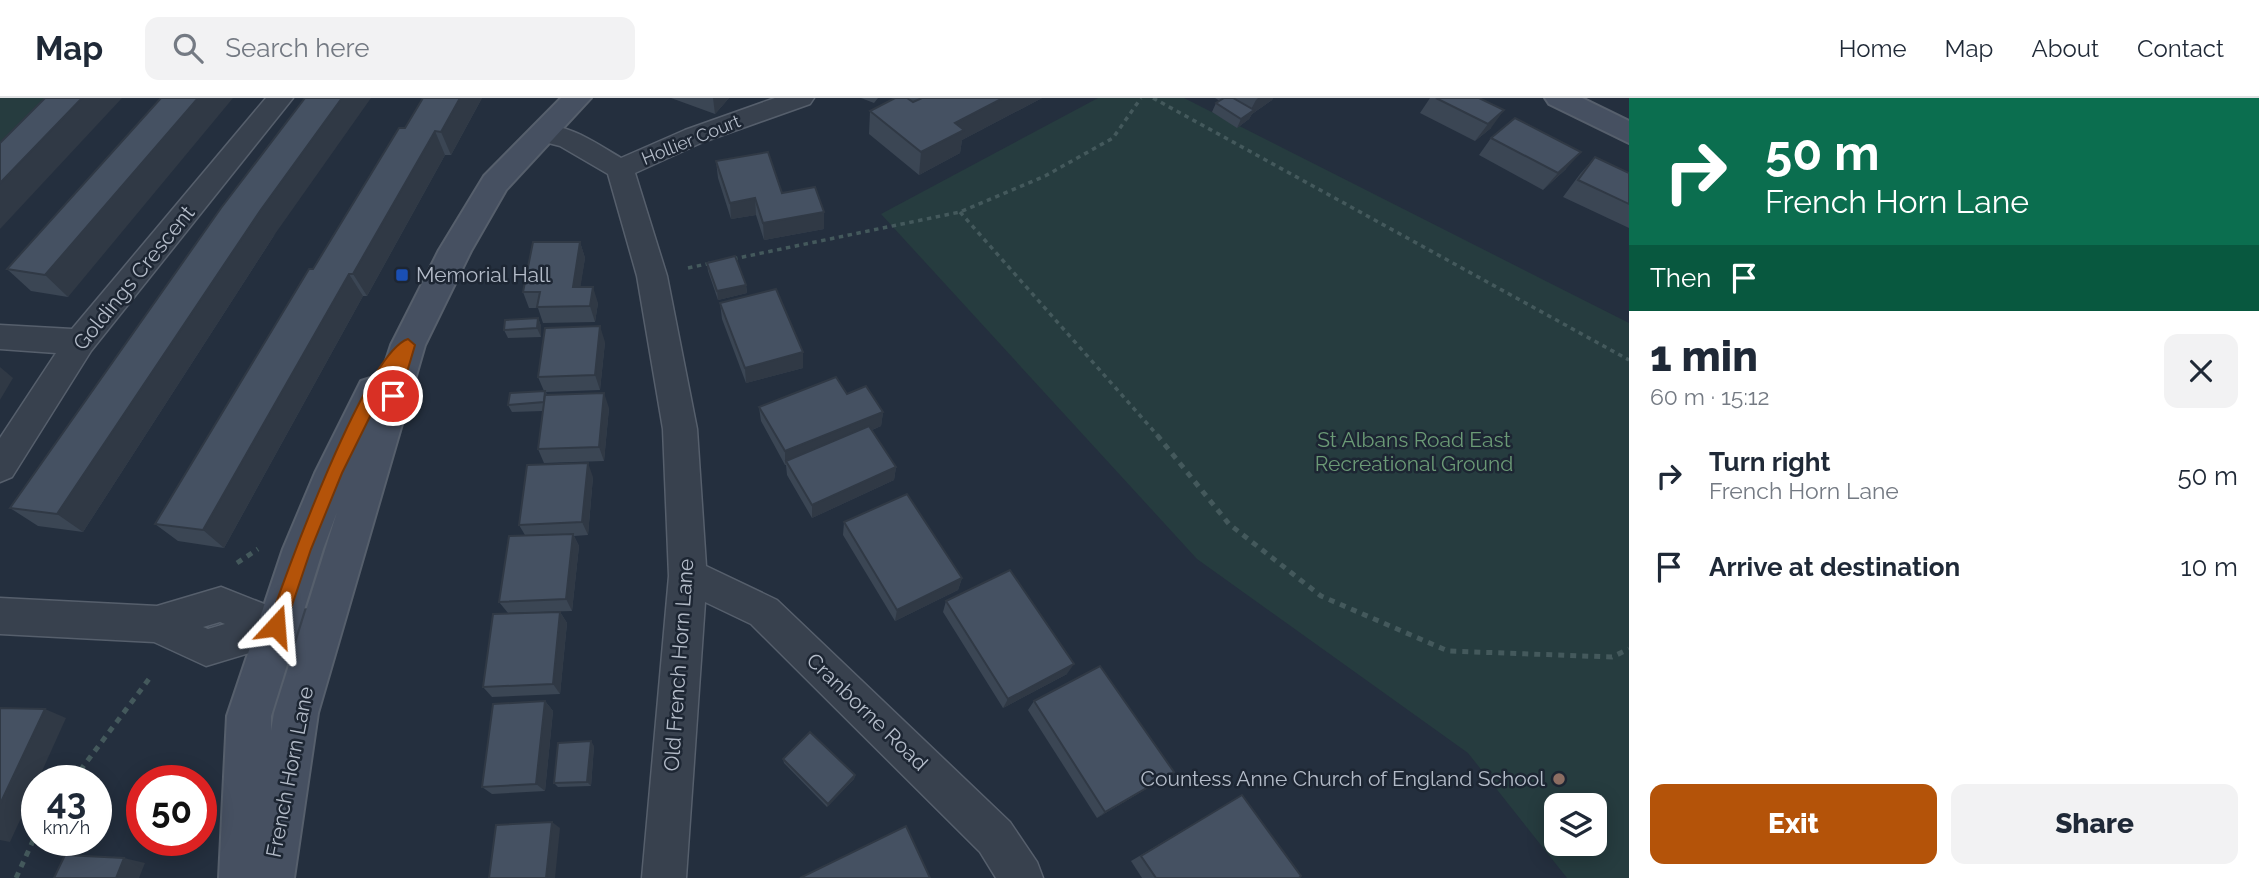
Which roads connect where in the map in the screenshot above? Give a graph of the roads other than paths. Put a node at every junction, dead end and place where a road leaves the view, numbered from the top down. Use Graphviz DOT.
graph roads {
  1 [pos="280,98"];
  2 [pos="577,98"];
  3 [pos="801,98"];
  4 [pos="1559,98"];
  5 [pos="542,132"];
  6 [pos="1629,133"];
  7 [pos="620,169"];
  8 [pos="0,337"];
  9 [pos="80,342"];
  10 [pos="408,345"];
  11 [pos="0,467"];
  12 [pos="688,576"];
  13 [pos="0,616"];
  14 [pos="276,626"];
  15 [pos="322,626"];
  16 [pos="243,878"];
  17 [pos="270,878"];
  18 [pos="664,878"];
  19 [pos="1021,878"];
  1 -- 9 [label="street, Goldings Crescent"];
  2 -- 5 [label="main road, French Horn Lane"];
  3 -- 7 [label="street, Hollier Court"];
  4 -- 6 [label="main road"];
  5 -- 7 [label="street"];
  5 -- 10 [label="main road, French Horn Lane"];
  7 -- 12 [label="street, Old French Horn Lane"];
  8 -- 9 [label="street"];
  9 -- 11 [label="street, Goldings Crescent"];
  10 -- 14 [label="main road, French Horn Lane"];
  10 -- 15 [label="main road, French Horn Lane"];
  12 -- 18 [label="street, Old French Horn Lane"];
  12 -- 19 [label="street, Cranborne Road"];
  13 -- 14 [label="street"];
  14 -- 15 [label="street"];
  14 -- 16 [label="main road, French Horn Lane"];
  15 -- 17 [label="main road, French Horn Lane"];
}
